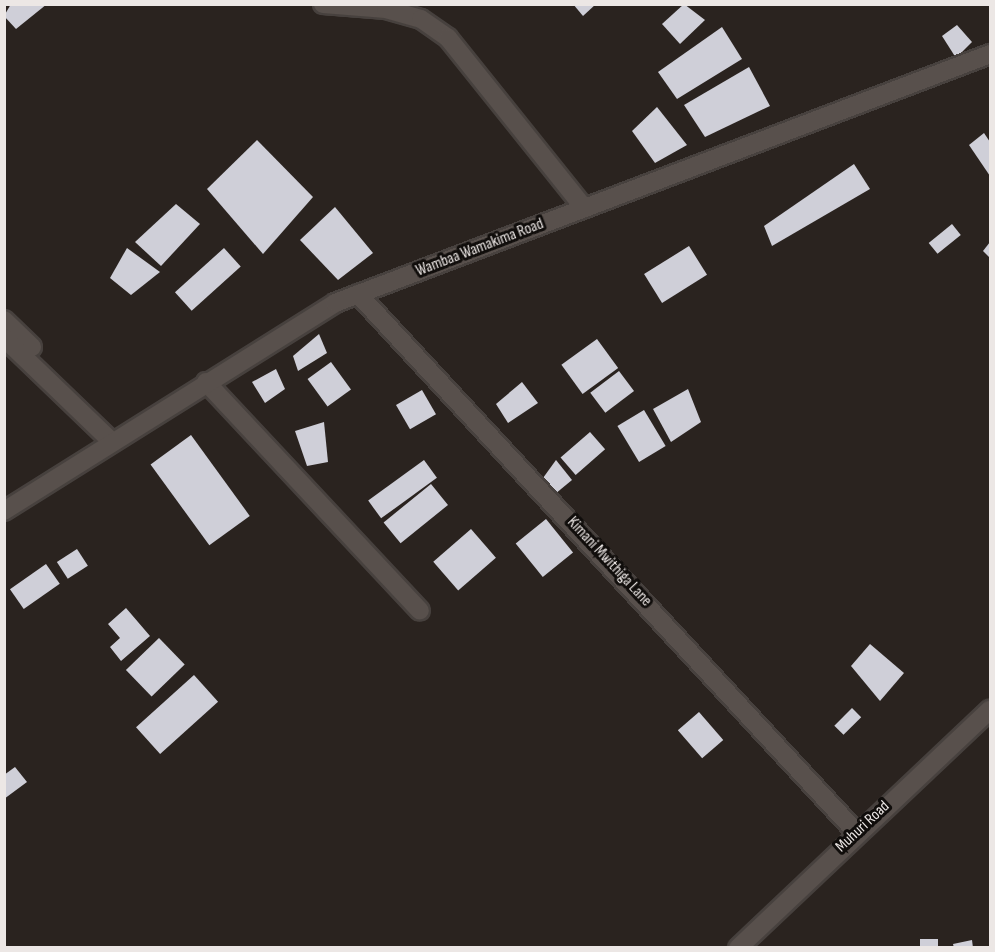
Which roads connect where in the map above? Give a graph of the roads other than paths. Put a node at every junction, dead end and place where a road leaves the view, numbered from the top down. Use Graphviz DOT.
graph roads {
  1 [pos="323,4"];
  2 [pos="990,54"];
  3 [pos="584,208"];
  4 [pos="358,294"];
  5 [pos="4,320"];
  6 [pos="4,338"];
  7 [pos="33,347"];
  8 [pos="206,382"];
  9 [pos="111,441"];
  10 [pos="4,511"];
  11 [pos="420,611"];
  12 [pos="990,710"];
  13 [pos="857,833"];
  14 [pos="738,948"];
  1 -- 3 [label="street"];
  2 -- 3 [label="street, Wambaa Wamakima Road"];
  3 -- 4 [label="street, Wambaa Wamakima Road"];
  4 -- 8 [label="street, Wambaa Wamakima Road"];
  4 -- 13 [label="street, Kimani Mwithiga Lane"];
  5 -- 7 [label="street"];
  6 -- 9 [label="street"];
  8 -- 9 [label="street, Wambaa Wamakima Road"];
  8 -- 11 [label="street"];
  9 -- 10 [label="street, Wambaa Wamakima Road"];
  12 -- 13 [label="street, Muhuri Road"];
  13 -- 14 [label="street, Muhuri Road"];
}
